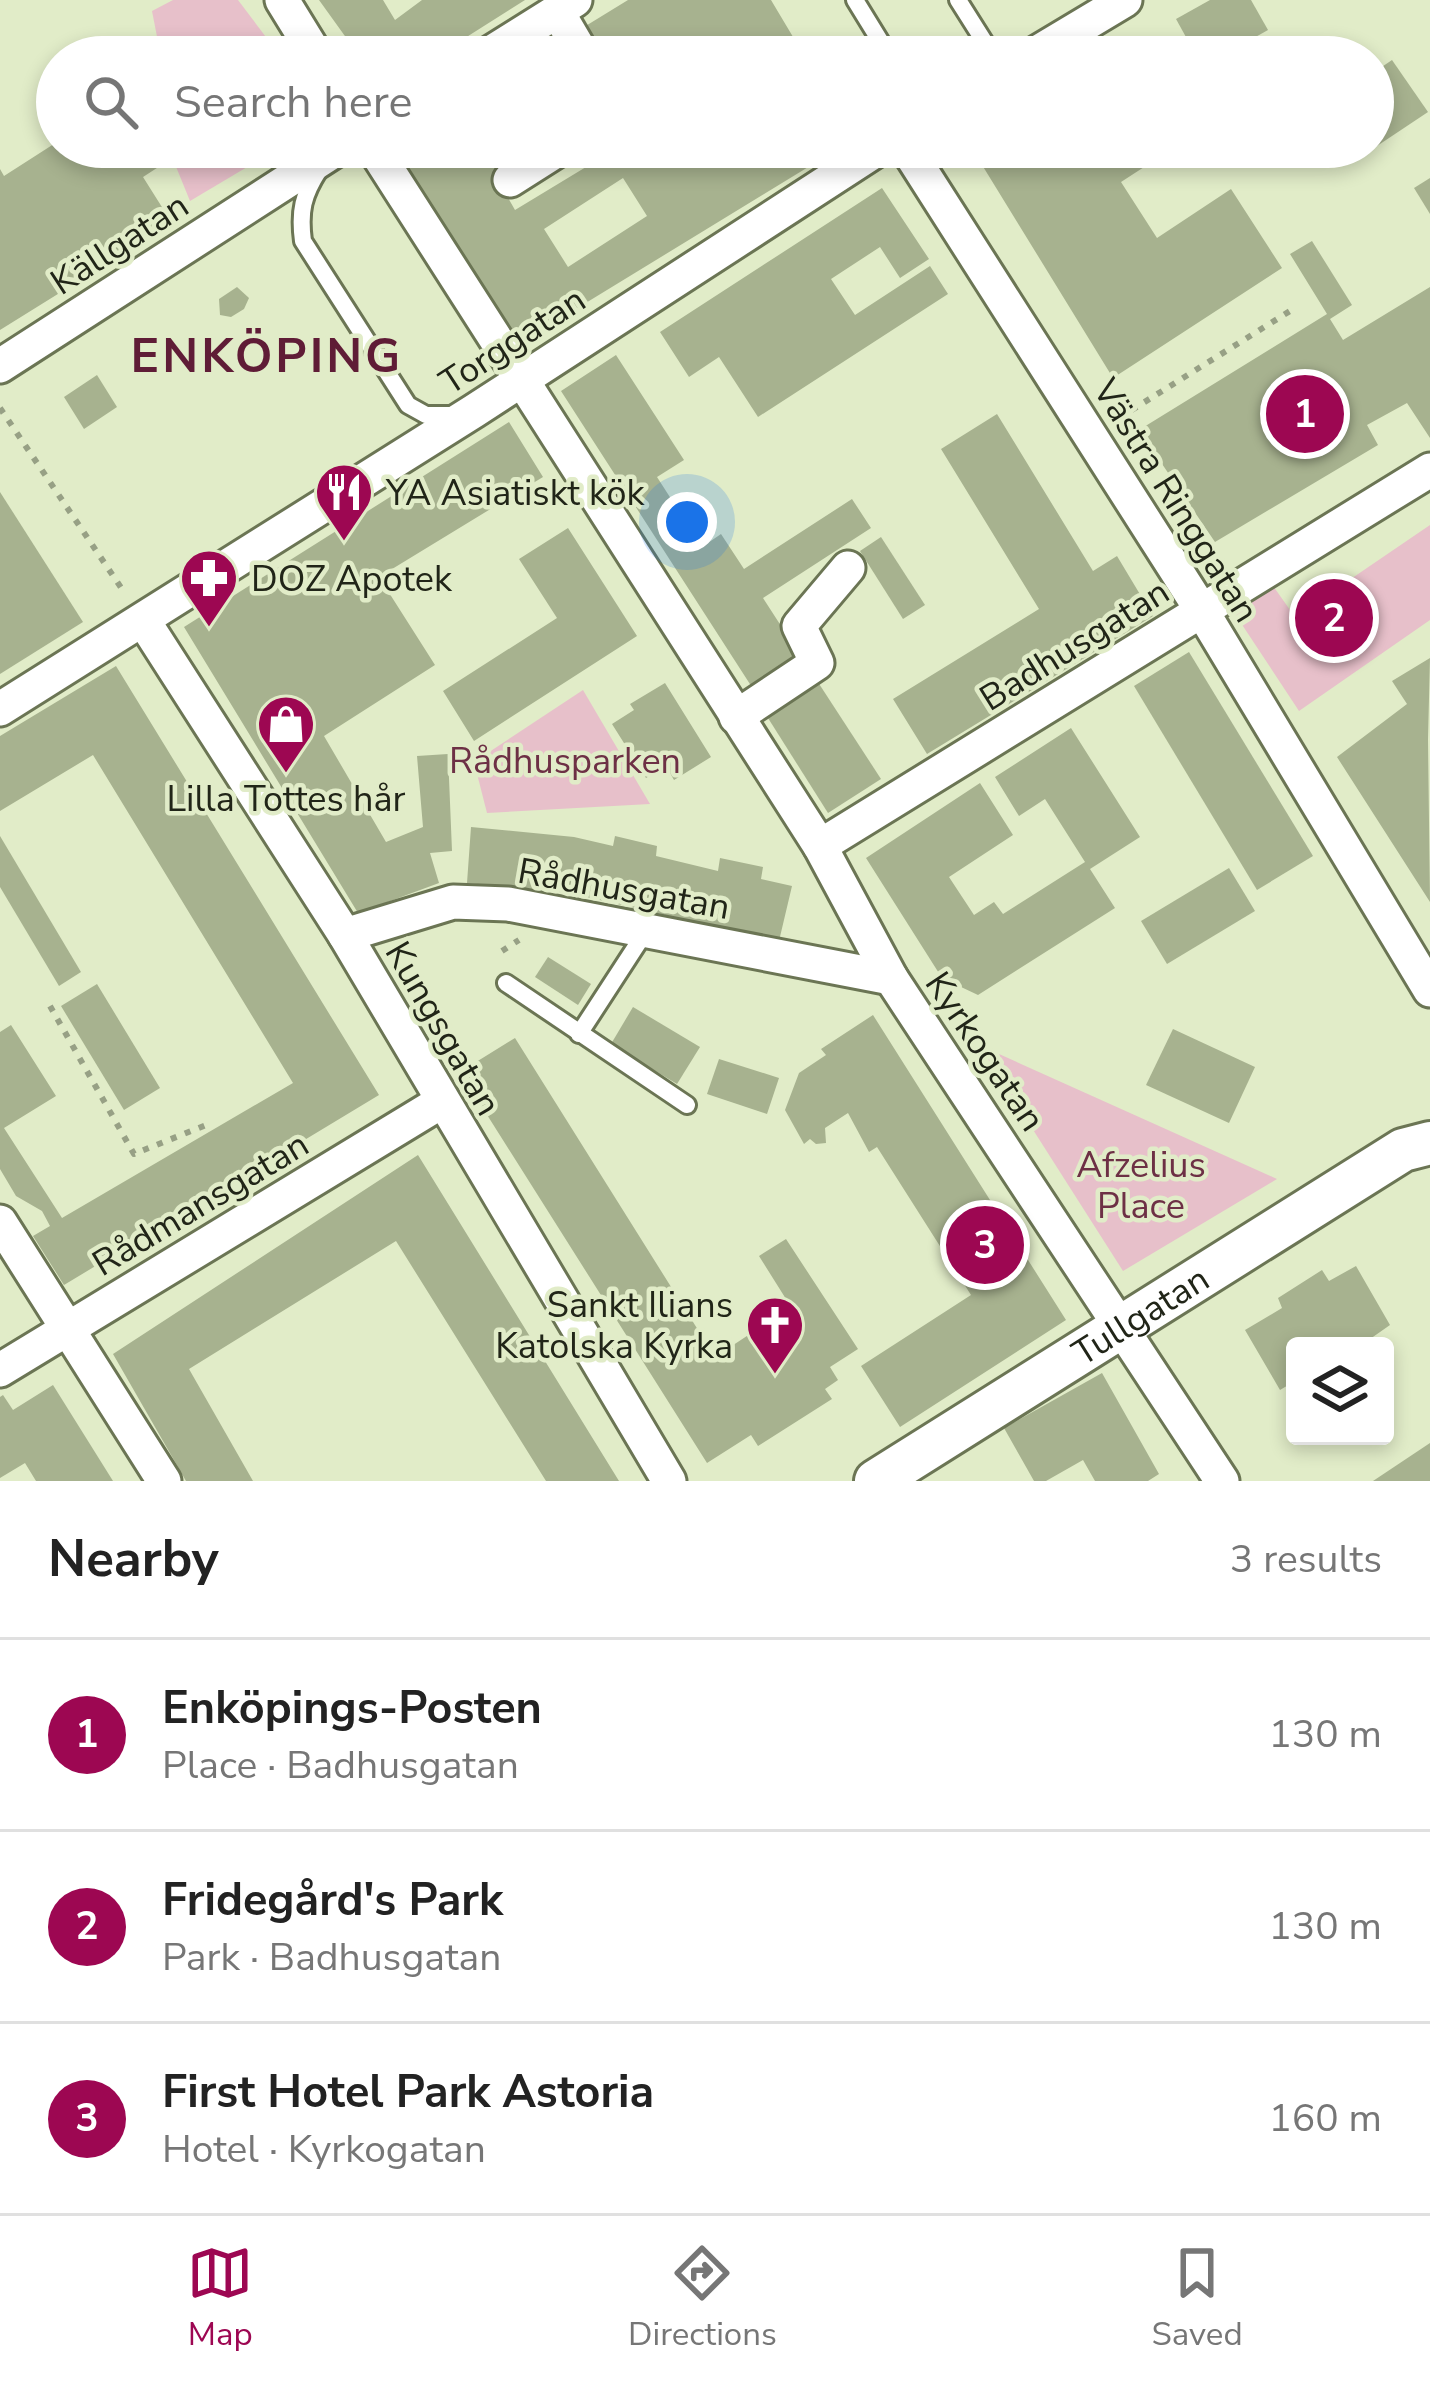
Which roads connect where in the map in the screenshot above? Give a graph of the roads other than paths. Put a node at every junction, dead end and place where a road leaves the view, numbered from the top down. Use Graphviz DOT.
graph roads {
  1 [pos="282,0"];
  2 [pos="855,0"];
  3 [pos="958,0"];
  4 [pos="1125,0"];
  5 [pos="566,5"];
  6 [pos="304,36"];
  7 [pos="517,36"];
  8 [pos="577,36"];
  9 [pos="877,36"];
  10 [pos="981,36"];
  11 [pos="1065,36"];
  12 [pos="309,168"];
  13 [pos="323,168"];
  14 [pos="386,168"];
  15 [pos="529,168"];
  16 [pos="849,168"];
  17 [pos="919,168"];
  18 [pos="510,180"];
  19 [pos="0,366"];
  20 [pos="520,382"];
  21 [pos="475,411"];
  22 [pos="1430,470"];
  23 [pos="848,568"];
  24 [pos="1202,611"];
  25 [pos="143,620"];
  26 [pos="0,709"];
  27 [pos="736,716"];
  28 [pos="820,846"];
  29 [pos="646,931"];
  30 [pos="345,935"];
  31 [pos="1420,966"];
  32 [pos="891,978"];
  33 [pos="506,983"];
  34 [pos="1430,990"];
  35 [pos="579,1034"];
  36 [pos="441,1102"];
  37 [pos="687,1105"];
  38 [pos="1430,1109"];
  39 [pos="1417,1147"];
  40 [pos="0,1222"];
  41 [pos="1124,1328"];
  42 [pos="69,1329"];
  43 [pos="0,1370"];
  44 [pos="164,1481"];
  45 [pos="669,1481"];
  46 [pos="876,1481"];
  47 [pos="1222,1481"];
  1 -- 6 [label="street"];
  2 -- 9 [label="lane"];
  3 -- 10 [label="lane"];
  4 -- 11 [label="street"];
  5 -- 7 [label="street"];
  5 -- 8 [label="street"];
  12 -- 19 [label="street, Källgatan"];
  13 -- 21 [label="lane"];
  14 -- 20 [label="street, Kyrkogatan"];
  15 -- 18 [label="street"];
  16 -- 20 [label="street, Torggatan"];
  17 -- 24 [label="street, Västra Ringgatan"];
  20 -- 21 [label="street, Torggatan"];
  20 -- 27 [label="street, Kyrkogatan"];
  21 -- 25 [label="street, Torggatan"];
  22 -- 24 [label="street, Badhusgatan"];
  23 -- 27 [label="street"];
  24 -- 28 [label="street, Badhusgatan"];
  24 -- 31 [label="street, Västra Ringgatan"];
  25 -- 26 [label="street, Torggatan"];
  25 -- 30 [label="street, Kungsgatan"];
  27 -- 28 [label="street, Kyrkogatan"];
  28 -- 32 [label="street, Kyrkogatan"];
  29 -- 30 [label="street, Rådhusgatan"];
  29 -- 32 [label="street, Rådhusgatan"];
  29 -- 35 [label="lane"];
  30 -- 36 [label="street, Kungsgatan"];
  31 -- 34 [label="street, Västra Ringgatan"];
  32 -- 41 [label="street, Kyrkogatan"];
  33 -- 35 [label="lane"];
  35 -- 37 [label="lane"];
  36 -- 42 [label="street, Rådmansgatan"];
  36 -- 45 [label="street, Kungsgatan"];
  38 -- 39 [label="street, Tullgatan"];
  39 -- 41 [label="street, Tullgatan"];
  40 -- 42 [label="street"];
  41 -- 46 [label="street, Tullgatan"];
  41 -- 47 [label="street, Kyrkogatan"];
  42 -- 43 [label="street, Rådmansgatan"];
  42 -- 44 [label="street"];
}
